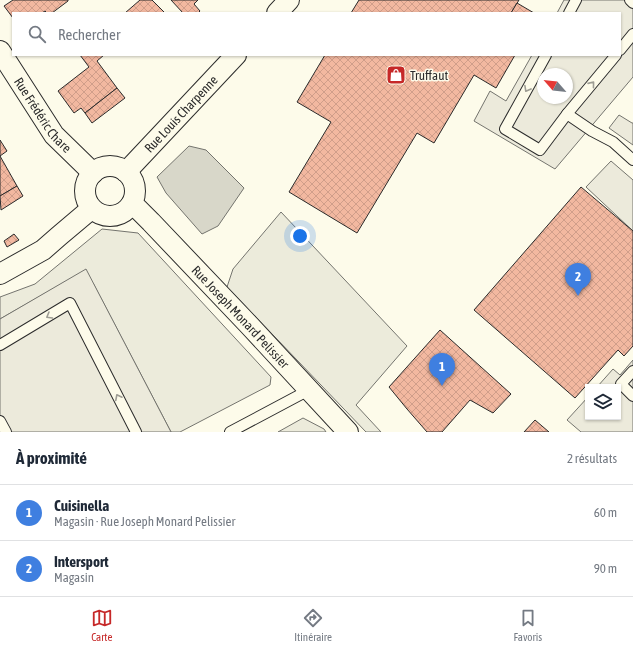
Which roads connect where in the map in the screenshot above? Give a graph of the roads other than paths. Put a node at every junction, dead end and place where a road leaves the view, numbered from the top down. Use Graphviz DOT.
graph roads {
  1 [pos="290,0"];
  2 [pos="576,0"];
  3 [pos="630,0"];
  4 [pos="633,3"];
  5 [pos="277,12"];
  6 [pos="570,12"];
  7 [pos="633,34"];
  8 [pos="621,49"];
  9 [pos="0,52"];
  10 [pos="235,56"];
  11 [pos="545,56"];
  12 [pos="615,56"];
  13 [pos="568,114"];
  14 [pos="633,160"];
  15 [pos="126,172"];
  16 [pos="92,173"];
  17 [pos="131,205"];
  18 [pos="91,209"];
  19 [pos="0,274"];
  20 [pos="0,344"];
  21 [pos="633,371"];
  22 [pos="309,390"];
  23 [pos="633,396"];
  24 [pos="0,421"];
  25 [pos="6,432"];
  26 [pos="136,432"];
  27 [pos="230,432"];
  28 [pos="348,432"];
  1 -- 5 [label="street"];
  2 -- 6 [label="lane"];
  3 -- 4 [label="lane"];
  7 -- 8 [label="lane"];
  9 -- 16 [label="street, Rue Frédéric Chare"];
  10 -- 15 [label="street, Rue Louis Charpenne"];
  11 -- 13 [label="lane, one-way"];
  13 -- 12 [label="lane, one-way"];
  13 -- 14 [label="lane"];
  15 -- 16 [label="street"];
  15 -- 17 [label="street"];
  16 -- 18 [label="street"];
  17 -- 18 [label="street"];
  17 -- 22 [label="street, Rue Joseph Monard Pelissier"];
  18 -- 19 [label="street"];
  26 -- 20 [label="lane, one-way"];
  21 -- 23 [label="lane"];
  22 -- 27 [label="lane"];
  22 -- 28 [label="street, Rue Joseph Monard Pelissier"];
  24 -- 25 [label="lane"];
}
